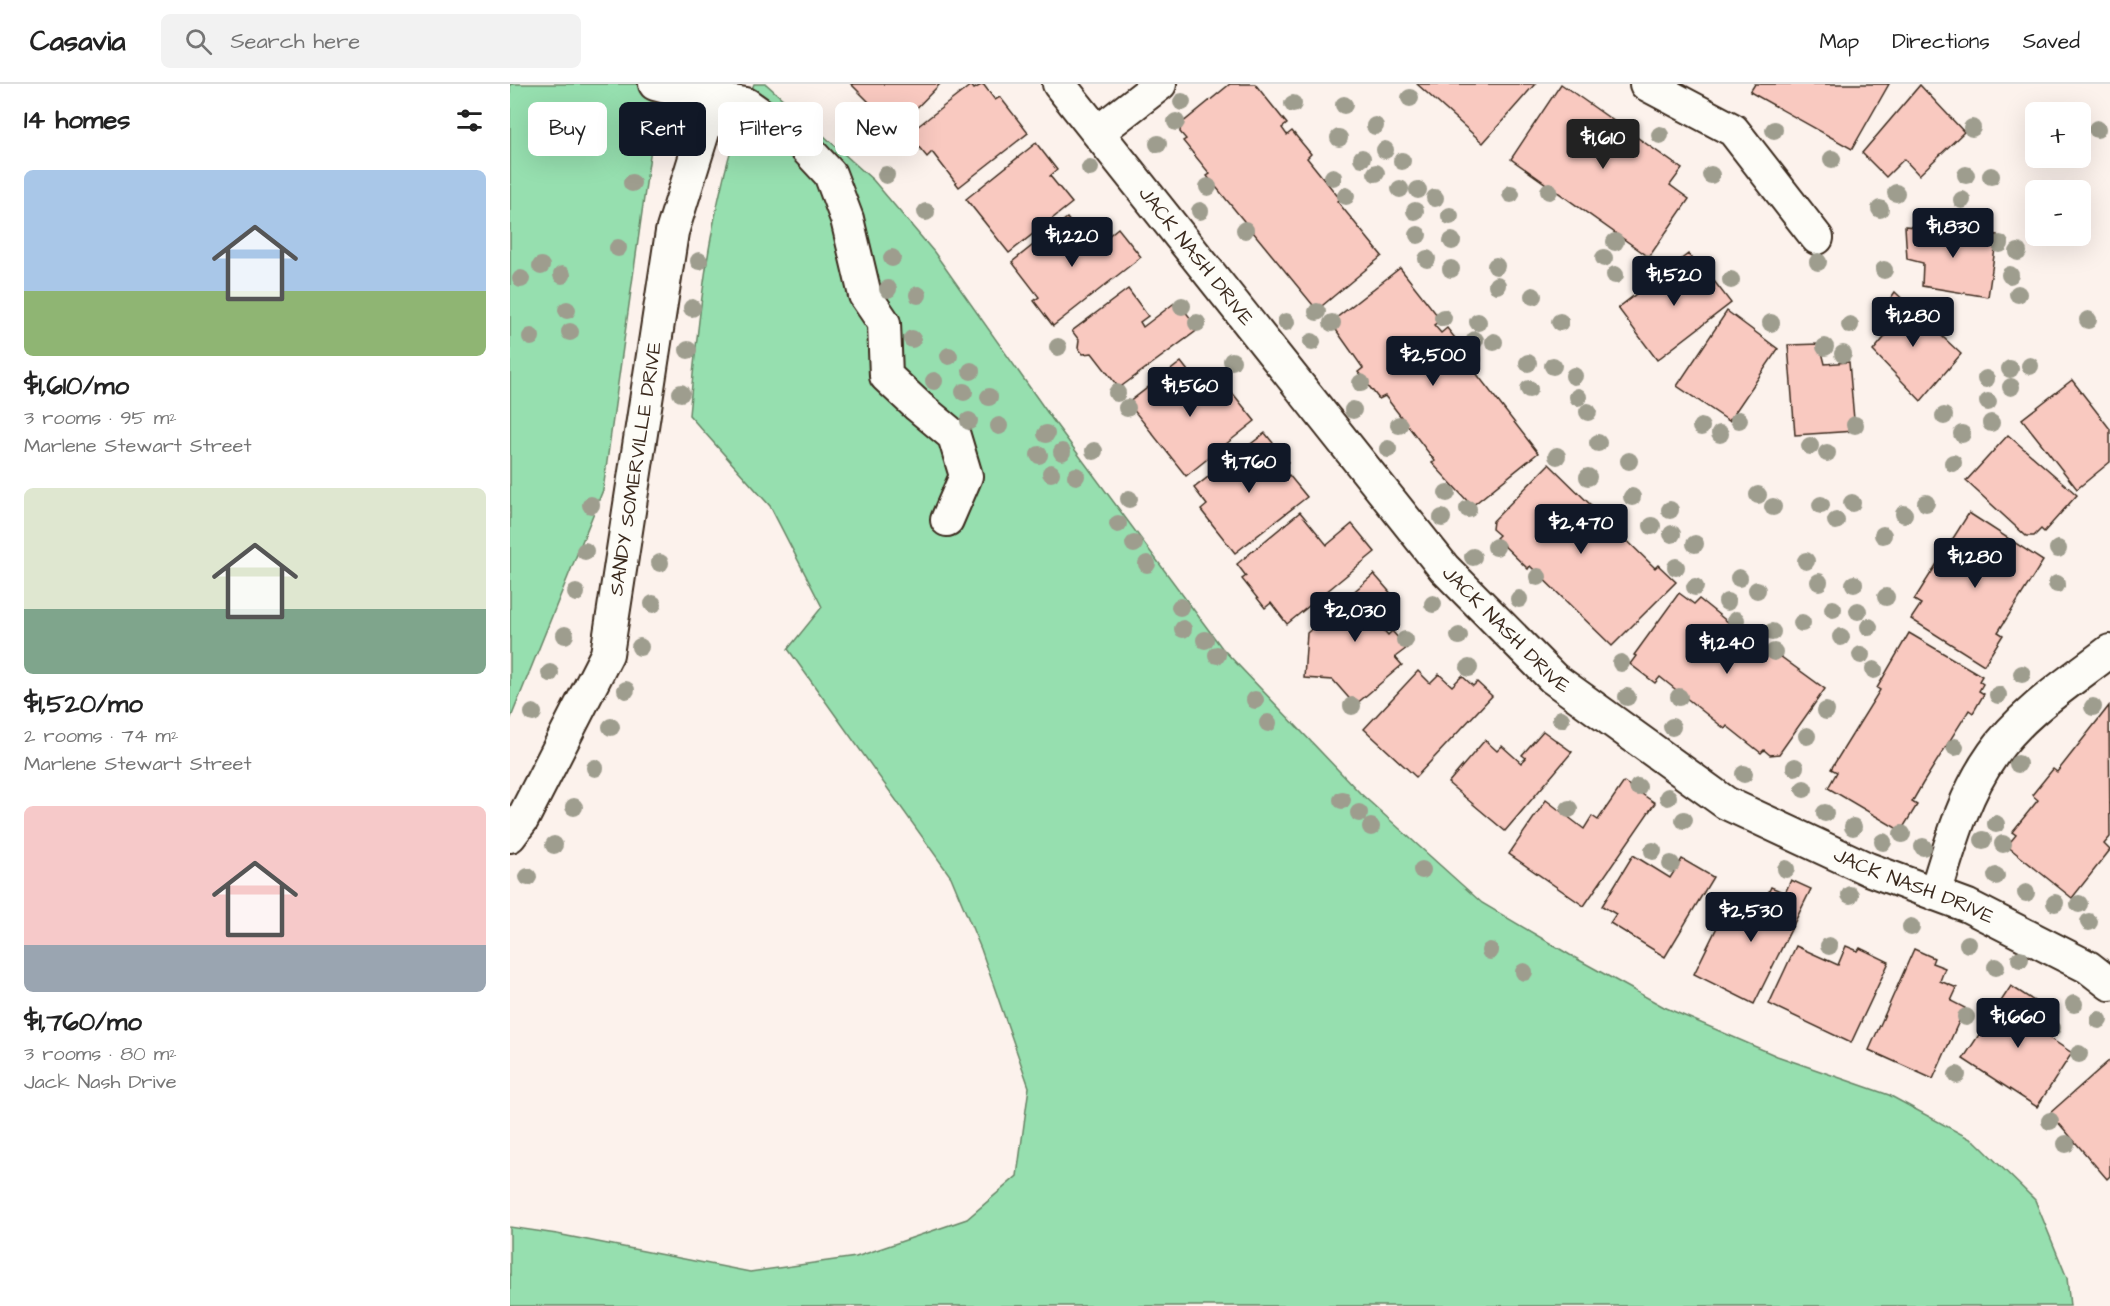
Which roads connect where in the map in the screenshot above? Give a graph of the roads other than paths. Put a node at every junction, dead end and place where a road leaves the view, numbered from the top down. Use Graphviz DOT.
graph roads {
  1 [pos="655,84"];
  2 [pos="1059,84"];
  3 [pos="1160,84"];
  4 [pos="1646,84"];
  5 [pos="715,91"];
  6 [pos="1098,132"];
  7 [pos="1817,238"];
  8 [pos="947,519"];
  9 [pos="2110,651"];
  10 [pos="510,836"];
  11 [pos="1935,894"];
  12 [pos="2110,984"];
  1 -- 5 [label="street"];
  2 -- 6 [label="street, JACK NASH DRIVE"];
  3 -- 6 [label="street"];
  4 -- 7 [label="street"];
  5 -- 8 [label="street"];
  5 -- 10 [label="street, SANDY SOMERVILLE DRIVE"];
  6 -- 11 [label="street, JACK NASH DRIVE"];
  9 -- 11 [label="street"];
  11 -- 12 [label="street, JACK NASH DRIVE"];
}
